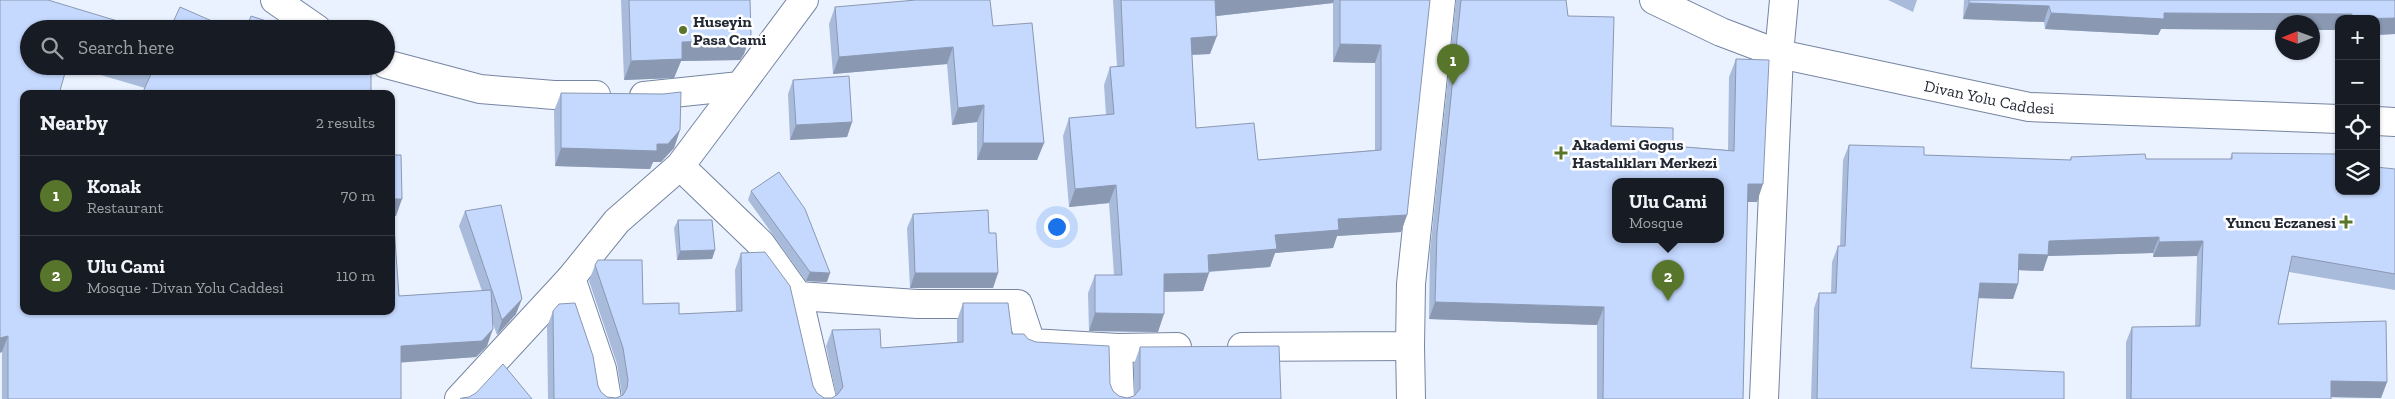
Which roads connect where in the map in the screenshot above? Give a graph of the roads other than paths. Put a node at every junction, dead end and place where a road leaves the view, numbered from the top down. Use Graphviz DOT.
graph roads {
  1 [pos="275,0"];
  2 [pos="804,0"];
  3 [pos="1441,0"];
  4 [pos="1654,0"];
  5 [pos="1784,0"];
  6 [pos="304,20"];
  7 [pos="1780,54"];
  8 [pos="395,66"];
  9 [pos="740,86"];
  10 [pos="2335,119"];
  11 [pos="2380,121"];
  12 [pos="2395,122"];
  13 [pos="680,166"];
  14 [pos="571,278"];
  15 [pos="798,296"];
  16 [pos="1410,346"];
  17 [pos="1118,348"];
  18 [pos="459,399"];
  19 [pos="607,399"];
  20 [pos="822,399"];
  21 [pos="1120,399"];
  22 [pos="1411,399"];
  23 [pos="1764,399"];
  1 -- 6 [label="street"];
  2 -- 9 [label="street"];
  3 -- 16 [label="street"];
  4 -- 7 [label="street, Divan Yolu Caddesi"];
  5 -- 7 [label="street"];
  7 -- 10 [label="street, Divan Yolu Caddesi"];
  7 -- 23 [label="street"];
  8 -- 9 [label="street"];
  9 -- 13 [label="street"];
  11 -- 12 [label="street"];
  13 -- 14 [label="street"];
  13 -- 15 [label="street"];
  14 -- 18 [label="street"];
  14 -- 19 [label="street"];
  15 -- 17 [label="street"];
  15 -- 20 [label="street"];
  16 -- 17 [label="street"];
  16 -- 22 [label="street"];
  17 -- 21 [label="street"];
}
